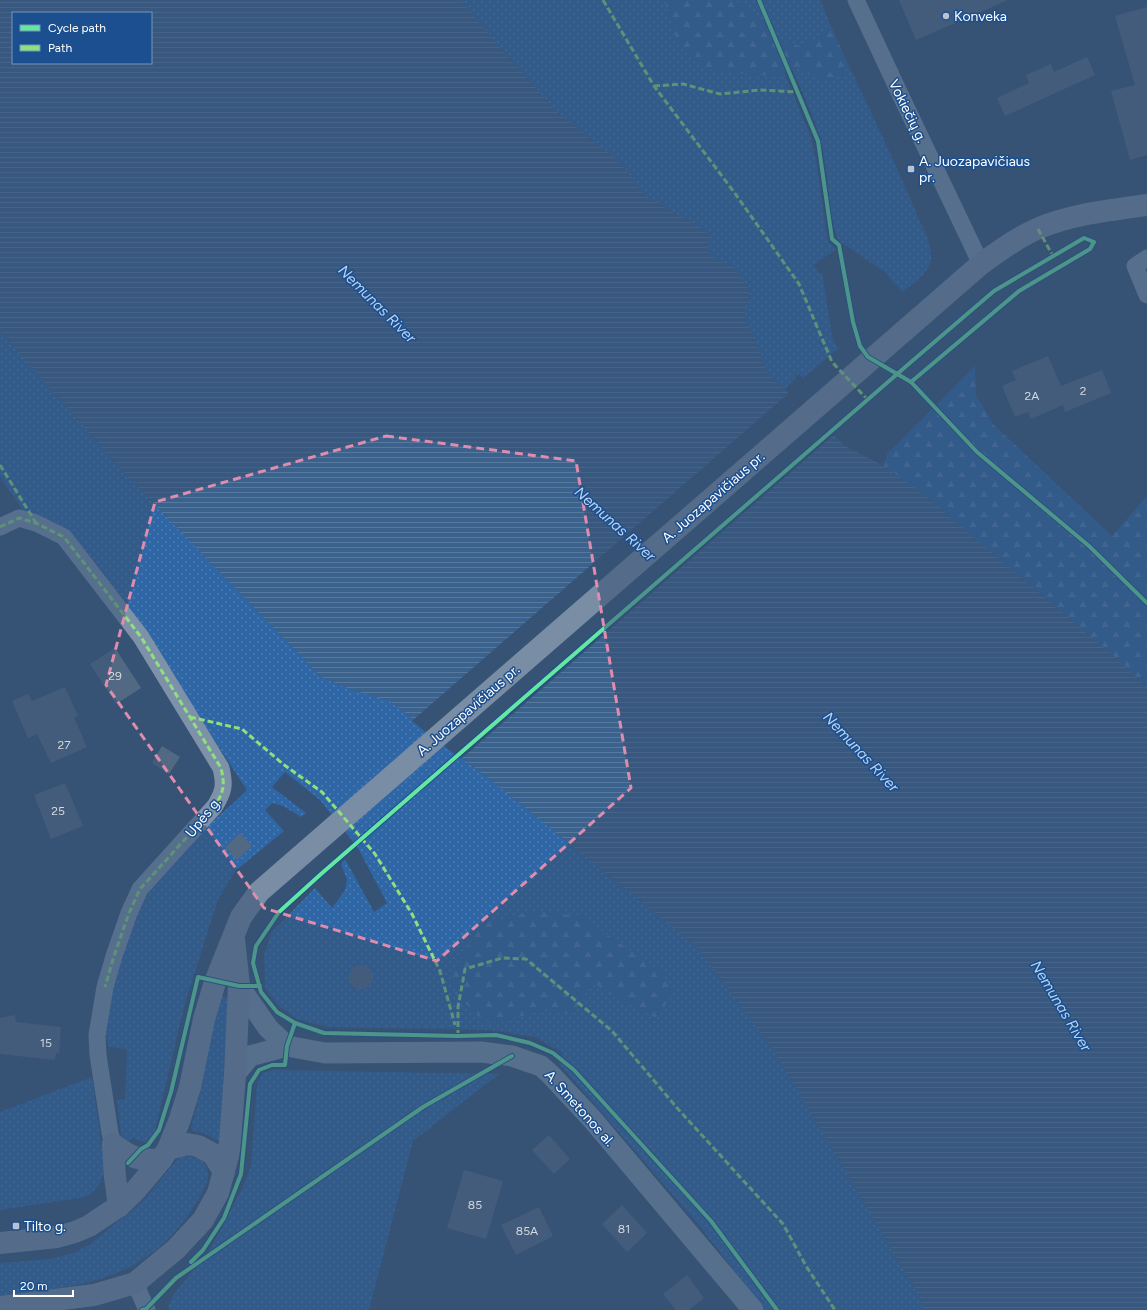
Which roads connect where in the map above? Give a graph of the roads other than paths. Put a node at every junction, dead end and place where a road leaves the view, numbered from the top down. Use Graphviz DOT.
graph roads {
  1 [pos="856,0"];
  2 [pos="1147,205"];
  3 [pos="1147,258"];
  4 [pos="981,264"];
  5 [pos="1147,295"];
  6 [pos="0,527"];
  7 [pos="234,938"];
  8 [pos="239,986"];
  9 [pos="287,1046"];
  10 [pos="235,1074"];
  11 [pos="113,1144"];
  12 [pos="164,1155"];
  13 [pos="224,1172"];
  14 [pos="119,1206"];
  15 [pos="0,1243"];
  16 [pos="135,1283"];
  17 [pos="0,1307"];
  18 [pos="146,1310"];
  19 [pos="753,1310"];
  1 -- 4 [label="street, Vokiečių g."];
  2 -- 4 [label="main road, A. Juozapavičiaus pr."];
  3 -- 5 [label="street"];
  4 -- 7 [label="main road, A. Juozapavičiaus pr."];
  6 -- 11 [label="street, Upės g."];
  7 -- 8 [label="main road, A. Juozapavičiaus pr."];
  7 -- 12 [label="main road, A. Juozapavičiaus pr."];
  8 -- 9 [label="street"];
  8 -- 10 [label="main road"];
  9 -- 10 [label="street, A. Smetonos al."];
  9 -- 19 [label="street, A. Smetonos al."];
  10 -- 13 [label="main road"];
  11 -- 12 [label="main road"];
  11 -- 14 [label="main road"];
  12 -- 13 [label="main road"];
  12 -- 14 [label="main road"];
  13 -- 16 [label="main road"];
  14 -- 15 [label="main road"];
  16 -- 17 [label="main road"];
  16 -- 18 [label="street"];
}
